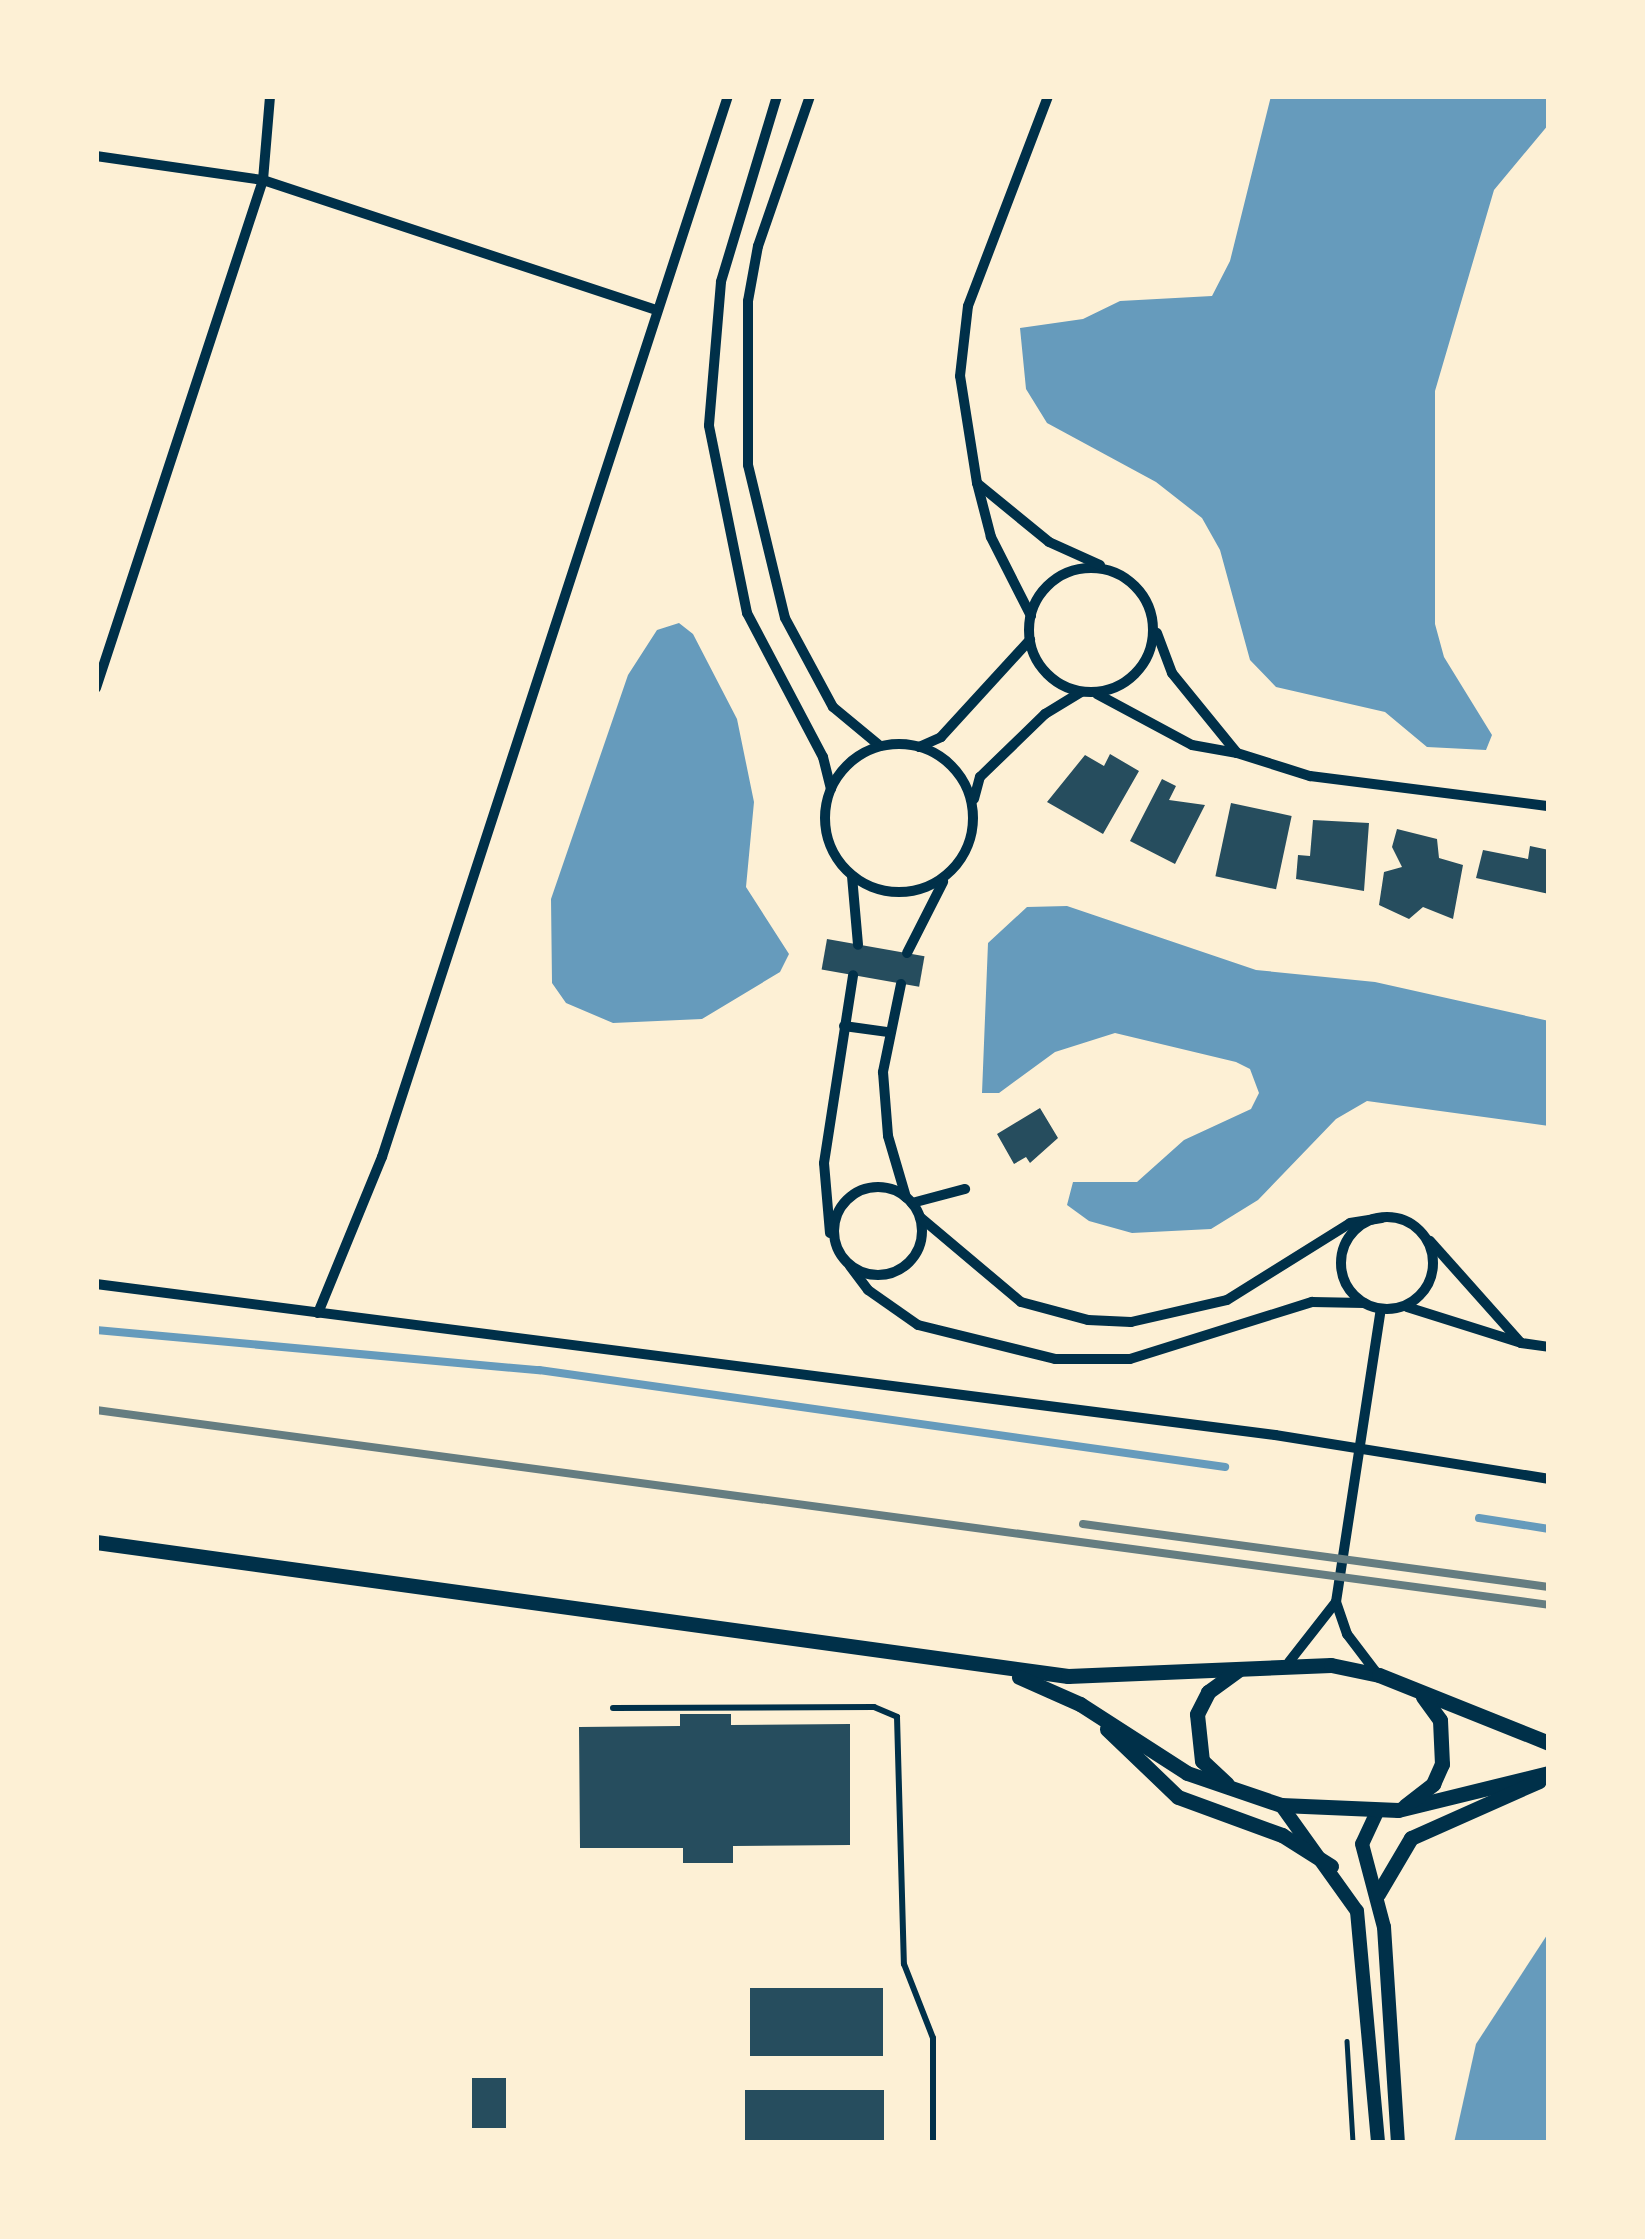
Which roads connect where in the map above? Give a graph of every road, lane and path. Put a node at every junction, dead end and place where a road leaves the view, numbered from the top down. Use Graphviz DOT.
graph roads {
  1 [pos="270,96"];
  2 [pos="728,96"];
  3 [pos="777,96"];
  4 [pos="810,96"];
  5 [pos="1048,96"];
  6 [pos="96,156"];
  7 [pos="263,180"];
  8 [pos="732,240"];
  9 [pos="758,246"];
  10 [pos="657,310"];
  11 [pos="977,483"];
  12 [pos="1108,570"];
  13 [pos="1030,616"];
  14 [pos="1153,621"];
  15 [pos="1030,640"];
  16 [pos="96,688"];
  17 [pos="1089,692"];
  18 [pos="880,746"];
  19 [pos="919,747"];
  20 [pos="1237,753"];
  21 [pos="831,789"];
  22 [pos="1549,806"];
  23 [pos="973,808"];
  24 [pos="950,874"];
  25 [pos="852,876"];
  26 [pos="858,945"];
  27 [pos="907,953"];
  28 [pos="853,975"];
  29 [pos="901,984"];
  30 [pos="844,1026"];
  31 [pos="887,1032"];
  32 [pos="964,1189"];
  33 [pos="909,1200"];
  34 [pos="920,1217"];
  35 [pos="1382,1217"];
  36 [pos="1422,1233"];
  37 [pos="836,1247"];
  38 [pos="850,1266"];
  39 [pos="96,1284"];
  40 [pos="1364,1303"];
  41 [pos="1403,1306"];
  42 [pos="1381,1309"];
  43 [pos="318,1313"];
  44 [pos="1521,1343"];
  45 [pos="1549,1347"];
  46 [pos="1360,1450"];
  47 [pos="1549,1479"];
  48 [pos="96,1542"];
  49 [pos="1336,1602"];
  50 [pos="1289,1662"];
  51 [pos="1246,1666"];
  52 [pos="998,1669"];
  53 [pos="1378,1675"];
  54 [pos="1411,1688"];
  55 [pos="613,1708"];
  56 [pos="1098,1718"];
  57 [pos="1549,1743"];
  58 [pos="1549,1774"];
  59 [pos="1237,1792"];
  60 [pos="1281,1805"];
  61 [pos="1399,1810"];
  62 [pos="1377,1812"];
  63 [pos="1331,1866"];
  64 [pos="1378,1894"];
  65 [pos="933,2143"];
  66 [pos="1378,2143"];
  67 [pos="1398,2143"];
  1 -- 7 [label="street"];
  2 -- 10 [label="street"];
  3 -- 8 [label="street"];
  4 -- 9 [label="street"];
  5 -- 11 [label="street"];
  6 -- 7 [label="street"];
  7 -- 10 [label="street"];
  7 -- 16 [label="street"];
  8 -- 9 [label="street"];
  8 -- 21 [label="street"];
  9 -- 18 [label="street"];
  10 -- 43 [label="street"];
  11 -- 12 [label="street"];
  11 -- 13 [label="street"];
  12 -- 13 [label="street"];
  12 -- 14 [label="street"];
  13 -- 15 [label="street"];
  14 -- 17 [label="street"];
  14 -- 20 [label="street"];
  15 -- 17 [label="street"];
  15 -- 19 [label="street"];
  17 -- 20 [label="street"];
  17 -- 23 [label="street"];
  18 -- 19 [label="street"];
  18 -- 21 [label="street"];
  19 -- 23 [label="street"];
  20 -- 22 [label="street"];
  21 -- 25 [label="street"];
  23 -- 24 [label="street"];
  24 -- 25 [label="street"];
  24 -- 27 [label="street"];
  25 -- 26 [label="street"];
  28 -- 30 [label="street"];
  29 -- 31 [label="street"];
  30 -- 31 [label="street"];
  30 -- 37 [label="street"];
  31 -- 33 [label="street"];
  32 -- 33 [label="street"];
  33 -- 34 [label="street"];
  33 -- 37 [label="street"];
  34 -- 35 [label="street"];
  34 -- 38 [label="street"];
  35 -- 36 [label="street"];
  35 -- 40 [label="street"];
  36 -- 41 [label="street"];
  36 -- 44 [label="street"];
  37 -- 38 [label="street"];
  38 -- 40 [label="street"];
  39 -- 43 [label="street"];
  40 -- 42 [label="street"];
  41 -- 42 [label="street"];
  41 -- 44 [label="street"];
  42 -- 46 [label="street"];
  43 -- 46 [label="street"];
  44 -- 45 [label="street"];
  46 -- 47 [label="street"];
  46 -- 49 [label="street"];
  48 -- 52 [label="main road"];
  49 -- 50 [label="street"];
  49 -- 53 [label="street"];
  50 -- 51 [label="main road"];
  50 -- 53 [label="main road"];
  51 -- 52 [label="main road"];
  51 -- 59 [label="main road"];
  52 -- 56 [label="main road"];
  53 -- 54 [label="main road"];
  54 -- 57 [label="main road"];
  54 -- 61 [label="main road"];
  55 -- 65 [label="lane"];
  56 -- 59 [label="main road"];
  56 -- 63 [label="main road"];
  58 -- 61 [label="main road"];
  58 -- 64 [label="main road"];
  59 -- 60 [label="main road"];
  60 -- 62 [label="main road"];
  60 -- 63 [label="street"];
  61 -- 62 [label="main road"];
  62 -- 64 [label="street"];
  63 -- 66 [label="street"];
  64 -- 67 [label="street"];
}
